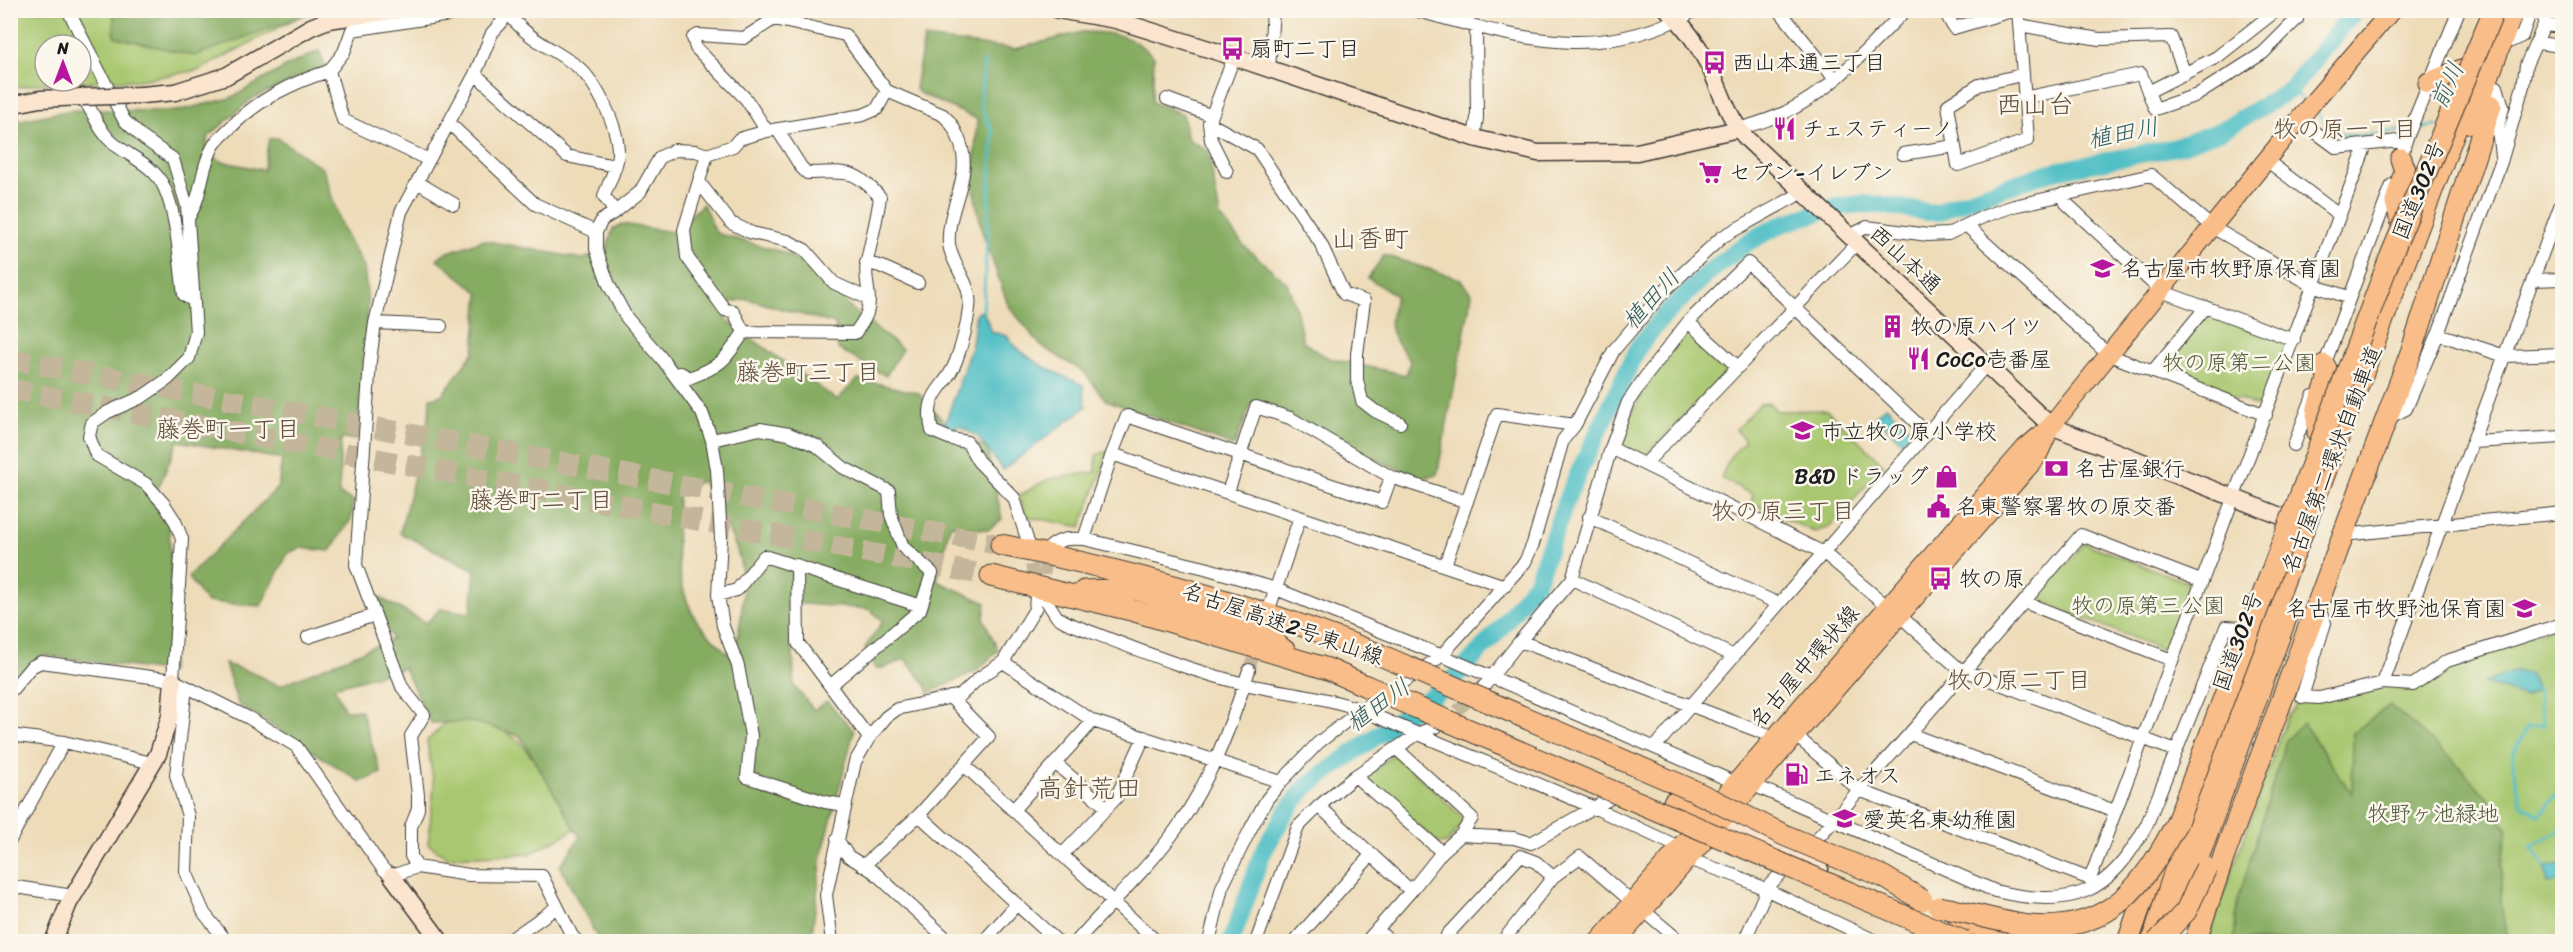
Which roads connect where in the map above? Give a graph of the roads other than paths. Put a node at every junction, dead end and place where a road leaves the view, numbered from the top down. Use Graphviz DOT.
graph roads {
  1 [pos="68,10"];
  2 [pos="398,10"];
  3 [pos="451,10"];
  4 [pos="505,10"];
  5 [pos="1058,10"];
  6 [pos="1273,10"];
  7 [pos="1414,10"];
  8 [pos="1696,10"];
  9 [pos="1779,10"];
  10 [pos="1906,10"];
  11 [pos="1944,10"];
  12 [pos="2017,10"];
  13 [pos="2277,10"];
  14 [pos="2292,10"];
  15 [pos="2392,10"];
  16 [pos="2459,10"];
  17 [pos="2492,10"];
  18 [pos="2500,10"];
  19 [pos="2514,10"];
  20 [pos="2521,10"];
  21 [pos="2531,10"];
  22 [pos="2545,10"];
  23 [pos="775,15"];
  24 [pos="1673,15"];
  25 [pos="2019,25"];
  26 [pos="1476,26"];
  27 [pos="2562,27"];
  28 [pos="2540,33"];
  29 [pos="2515,39"];
  30 [pos="2562,46"];
  31 [pos="1234,57"];
  32 [pos="2467,68"];
  33 [pos="1269,69"];
  34 [pos="329,71"];
  35 [pos="475,74"];
  36 [pos="2186,74"];
  37 [pos="2021,75"];
  38 [pos="1835,79"];
  39 [pos="2429,83"];
  40 [pos="2497,87"];
  41 [pos="887,91"];
  42 [pos="2148,92"];
  43 [pos="82,97"];
  44 [pos="2024,98"];
  45 [pos="1167,99"];
  46 [pos="10,105"];
  47 [pos="2306,111"];
  48 [pos="1210,119"];
  49 [pos="448,123"];
  50 [pos="1738,129"];
  51 [pos="772,130"];
  52 [pos="1474,138"];
  53 [pos="2366,145"];
  54 [pos="1955,146"];
  55 [pos="2404,150"];
  56 [pos="1903,154"];
  57 [pos="707,155"];
  58 [pos="429,160"];
  59 [pos="2266,160"];
  60 [pos="2501,162"];
  61 [pos="615,166"];
  62 [pos="1227,172"];
  63 [pos="417,182"];
  64 [pos="699,182"];
  65 [pos="1805,194"];
  66 [pos="2063,194"];
  67 [pos="454,204"];
  68 [pos="2561,207"];
  69 [pos="615,212"];
  70 [pos="2339,215"];
  71 [pos="188,218"];
  72 [pos="1968,227"];
  73 [pos="2212,227"];
  74 [pos="2403,228"];
  75 [pos="596,232"];
  76 [pos="1853,240"];
  77 [pos="866,263"];
  78 [pos="2562,279"];
  79 [pos="2533,280"];
  80 [pos="918,283"];
  81 [pos="2312,285"];
  82 [pos="2161,291"];
  83 [pos="2349,297"];
  84 [pos="869,299"];
  85 [pos="194,301"];
  86 [pos="2206,307"];
  87 [pos="1796,308"];
  88 [pos="1688,322"];
  89 [pos="375,323"];
  90 [pos="441,327"];
  91 [pos="744,332"];
  92 [pos="2438,334"];
  93 [pos="2294,340"];
  94 [pos="2562,354"];
  95 [pos="2109,355"];
  96 [pos="2505,356"];
  97 [pos="1986,365"];
  98 [pos="2324,365"];
  99 [pos="1738,367"];
  100 [pos="2152,372"];
  101 [pos="674,374"];
  102 [pos="2266,415"];
  103 [pos="2386,419"];
  104 [pos="1400,423"];
  105 [pos="1575,425"];
  106 [pos="2051,426"];
  107 [pos="1927,433"];
  108 [pos="2318,433"];
  109 [pos="2562,437"];
  110 [pos="712,440"];
  111 [pos="2473,442"];
  112 [pos="2294,445"];
  113 [pos="1611,447"];
  114 [pos="1112,454"];
  115 [pos="1240,454"];
  116 [pos="1645,464"];
  117 [pos="1391,477"];
  118 [pos="1228,492"];
  119 [pos="2233,497"];
  120 [pos="1467,502"];
  121 [pos="2562,513"];
  122 [pos="1300,517"];
  123 [pos="1589,517"];
  124 [pos="2283,517"];
  125 [pos="2442,524"];
  126 [pos="2343,535"];
  127 [pos="1084,539"];
  128 [pos="1028,542"];
  129 [pos="1000,545"];
  130 [pos="1049,548"];
  131 [pos="1824,552"];
  132 [pos="797,565"];
  133 [pos="1445,565"];
  134 [pos="991,576"];
  135 [pos="1572,579"];
  136 [pos="2200,581"];
  137 [pos="1506,586"];
  138 [pos="1276,589"];
  139 [pos="718,595"];
  140 [pos="1045,600"];
  141 [pos="2024,602"];
  142 [pos="1779,604"];
  143 [pos="2317,604"];
  144 [pos="921,606"];
  145 [pos="1271,610"];
  146 [pos="1893,610"];
  147 [pos="375,615"];
  148 [pos="2562,624"];
  149 [pos="2242,628"];
  150 [pos="2274,630"];
  151 [pos="308,637"];
  152 [pos="1520,641"];
  153 [pos="1734,656"];
  154 [pos="1445,658"];
  155 [pos="2172,660"];
  156 [pos="1003,662"];
  157 [pos="1372,669"];
  158 [pos="1249,670"];
  159 [pos="1966,671"];
  160 [pos="1487,675"];
  161 [pos="179,683"];
  162 [pos="2383,683"];
  163 [pos="1244,684"];
  164 [pos="831,685"];
  165 [pos="1482,690"];
  166 [pos="10,692"];
  167 [pos="950,698"];
  168 [pos="1690,706"];
  169 [pos="1367,712"];
  170 [pos="1093,721"];
  171 [pos="1440,725"];
  172 [pos="1414,731"];
  173 [pos="1910,734"];
  174 [pos="10,735"];
  175 [pos="1795,735"];
  176 [pos="1144,737"];
  177 [pos="1774,737"];
  178 [pos="869,738"];
  179 [pos="2143,738"];
  180 [pos="64,742"];
  181 [pos="1655,747"];
  182 [pos="1397,749"];
  183 [pos="2176,751"];
  184 [pos="1216,760"];
  185 [pos="1055,763"];
  186 [pos="152,764"];
  187 [pos="965,766"];
  188 [pos="1355,776"];
  189 [pos="1281,782"];
  190 [pos="1743,783"];
  191 [pos="1630,789"];
  192 [pos="1859,790"];
  193 [pos="845,805"];
  194 [pos="1319,806"];
  195 [pos="1107,808"];
  196 [pos="1594,808"];
  197 [pos="1013,810"];
  198 [pos="2115,811"];
  199 [pos="920,815"];
  200 [pos="1715,817"];
  201 [pos="1833,820"];
  202 [pos="1461,835"];
  203 [pos="837,839"];
  204 [pos="10,840"];
  205 [pos="1442,852"];
  206 [pos="1684,853"];
  207 [pos="1801,854"];
  208 [pos="1062,855"];
  209 [pos="1371,855"];
  210 [pos="1771,860"];
  211 [pos="863,866"];
  212 [pos="417,867"];
  213 [pos="392,876"];
  214 [pos="1553,877"];
  215 [pos="2091,884"];
  216 [pos="10,886"];
  217 [pos="1766,890"];
  218 [pos="1411,891"];
  219 [pos="73,896"];
  220 [pos="1113,901"];
  221 [pos="1930,903"];
  222 [pos="1017,904"];
  223 [pos="1637,906"];
  224 [pos="557,907"];
  225 [pos="1377,929"];
  226 [pos="834,941"];
  227 [pos="53,942"];
  228 [pos="227,942"];
  229 [pos="441,942"];
  230 [pos="507,942"];
  231 [pos="578,942"];
  232 [pos="950,942"];
  233 [pos="983,942"];
  234 [pos="1058,942"];
  235 [pos="1076,942"];
  236 [pos="1157,942"];
  237 [pos="1209,942"];
  238 [pos="1256,942"];
  239 [pos="1294,942"];
  240 [pos="1366,942"];
  241 [pos="1390,942"];
  242 [pos="1455,942"];
  243 [pos="1502,942"];
  244 [pos="1598,942"];
  245 [pos="1616,942"];
  246 [pos="1681,942"];
  247 [pos="1744,942"];
  248 [pos="1878,942"];
  249 [pos="1939,942"];
  250 [pos="1965,942"];
  251 [pos="1989,942"];
  252 [pos="2013,942"];
  253 [pos="2025,942"];
  254 [pos="2128,942"];
  255 [pos="2152,942"];
  256 [pos="2157,942"];
  257 [pos="2169,942"];
  258 [pos="2195,942"];
  1 -- 71 [label="street"];
  2 -- 43 [label="street, bridge"];
  3 -- 34 [label="street"];
  4 -- 35 [label="street"];
  4 -- 61 [label="street"];
  5 -- 31 [label="street"];
  6 -- 33 [label="street"];
  7 -- 26 [label="street"];
  8 -- 24 [label="street"];
  9 -- 38 [label="street"];
  10 -- 38 [label="street"];
  11 -- 12 [label="street"];
  12 -- 25 [label="street"];
  13 -- 36 [label="street"];
  14 -- 42 [label="street"];
  15 -- 47 [label="main road, 名古屋中環状線"];
  16 -- 39 [label="street"];
  17 -- 32 [label="highway, 国道302号"];
  17 -- 221 [label="highway, bridge"];
  18 -- 150 [label="highway, 名古屋第二環状自動車道"];
  19 -- 150 [label="highway, 名古屋第二環状自動車道"];
  19 -- 256 [label="highway, bridge"];
  20 -- 29 [label="highway, 国道302号"];
  21 -- 29 [label="street"];
  22 -- 28 [label="street"];
  23 -- 41 [label="street"];
  23 -- 51 [label="street"];
  24 -- 26 [label="street"];
  24 -- 50 [label="street"];
  25 -- 36 [label="street"];
  25 -- 37 [label="street"];
  26 -- 52 [label="street"];
  27 -- 28 [label="street"];
  28 -- 30 [label="street"];
  28 -- 60 [label="street"];
  29 -- 40 [label="highway, 国道302号"];
  31 -- 33 [label="street"];
  31 -- 48 [label="street"];
  32 -- 39 [label="highway"];
  32 -- 74 [label="highway, 国道302号, bridge"];
  33 -- 52 [label="street"];
  34 -- 58 [label="street"];
  34 -- 71 [label="street"];
  35 -- 49 [label="street"];
  35 -- 61 [label="street"];
  36 -- 42 [label="street"];
  37 -- 44 [label="street"];
  37 -- 54 [label="street"];
  38 -- 50 [label="street"];
  39 -- 55 [label="street"];
  40 -- 60 [label="street"];
  40 -- 103 [label="highway, 国道302号"];
  41 -- 51 [label="street"];
  41 -- 128 [label="street"];
  42 -- 44 [label="street"];
  43 -- 46 [label="street"];
  43 -- 85 [label="street"];
  44 -- 54 [label="street"];
  45 -- 48 [label="street"];
  47 -- 53 [label="street"];
  47 -- 59 [label="main road, 名古屋中環状線"];
  48 -- 62 [label="street"];
  48 -- 104 [label="street"];
  49 -- 58 [label="street"];
  49 -- 75 [label="street"];
  50 -- 52 [label="street"];
  50 -- 65 [label="street, 西山本通"];
  51 -- 57 [label="street"];
  51 -- 77 [label="street"];
  53 -- 55 [label="street"];
  53 -- 70 [label="street"];
  54 -- 56 [label="street"];
  55 -- 74 [label="highway"];
  55 -- 83 [label="street"];
  57 -- 64 [label="street"];
  57 -- 69 [label="street"];
  58 -- 63 [label="street"];
  59 -- 70 [label="street"];
  59 -- 73 [label="main road, 名古屋中環状線"];
  60 -- 92 [label="street"];
  61 -- 69 [label="street"];
  63 -- 67 [label="street"];
  63 -- 89 [label="street"];
  64 -- 84 [label="street"];
  64 -- 91 [label="street"];
  65 -- 76 [label="street, 西山本通"];
  65 -- 105 [label="street"];
  66 -- 72 [label="street"];
  66 -- 73 [label="street"];
  66 -- 82 [label="street"];
  68 -- 79 [label="street"];
  69 -- 75 [label="street"];
  70 -- 81 [label="street"];
  71 -- 85 [label="street"];
  72 -- 76 [label="street"];
  72 -- 95 [label="street"];
  73 -- 81 [label="street"];
  73 -- 82 [label="main road, 名古屋中環状線"];
  74 -- 108 [label="highway, 国道302号"];
  75 -- 101 [label="street"];
  76 -- 87 [label="street"];
  76 -- 97 [label="street, 西山本通"];
  77 -- 80 [label="street"];
  77 -- 84 [label="street"];
  78 -- 79 [label="street"];
  79 -- 96 [label="street"];
  81 -- 83 [label="street"];
  81 -- 93 [label="street"];
  82 -- 86 [label="street"];
  82 -- 95 [label="main road, 名古屋中環状線"];
  83 -- 98 [label="street"];
  84 -- 91 [label="street"];
  85 -- 161 [label="street"];
  86 -- 93 [label="street"];
  86 -- 100 [label="street"];
  87 -- 88 [label="street"];
  87 -- 99 [label="street"];
  87 -- 107 [label="street"];
  88 -- 99 [label="street"];
  88 -- 113 [label="street"];
  89 -- 90 [label="street"];
  89 -- 147 [label="street"];
  91 -- 101 [label="street"];
  92 -- 96 [label="street"];
  92 -- 103 [label="street"];
  93 -- 102 [label="street"];
  94 -- 96 [label="street"];
  95 -- 100 [label="street"];
  95 -- 106 [label="main road, 名古屋中環状線"];
  96 -- 111 [label="street"];
  97 -- 106 [label="street, 西山本通"];
  97 -- 107 [label="street"];
  98 -- 108 [label="highway"];
  98 -- 112 [label="street"];
  99 -- 116 [label="street"];
  100 -- 102 [label="street"];
  101 -- 110 [label="street"];
  102 -- 119 [label="street"];
  103 -- 126 [label="highway, 国道302号"];
  105 -- 120 [label="street"];
  105 -- 137 [label="street"];
  106 -- 119 [label="street"];
  106 -- 146 [label="main road, 名古屋中環状線"];
  107 -- 131 [label="street"];
  108 -- 124 [label="highway, 国道302号"];
  109 -- 111 [label="street"];
  110 -- 139 [label="street"];
  110 -- 144 [label="street"];
  111 -- 125 [label="street"];
  113 -- 116 [label="street"];
  113 -- 123 [label="street"];
  114 -- 115 [label="street"];
  114 -- 118 [label="street"];
  114 -- 127 [label="street"];
  115 -- 117 [label="street"];
  115 -- 117 [label="street"];
  115 -- 118 [label="street"];
  116 -- 131 [label="street"];
  117 -- 120 [label="street"];
  118 -- 122 [label="street"];
  119 -- 124 [label="street"];
  119 -- 136 [label="street"];
  120 -- 133 [label="street"];
  121 -- 125 [label="street"];
  122 -- 133 [label="street"];
  122 -- 138 [label="street"];
  123 -- 135 [label="street"];
  123 -- 142 [label="street"];
  124 -- 149 [label="highway, 国道302号"];
  125 -- 126 [label="street"];
  125 -- 162 [label="street"];
  126 -- 143 [label="highway, 国道302号"];
  127 -- 130 [label="street"];
  127 -- 138 [label="street"];
  129 -- 145 [label="highway, 名古屋高速2号東山線"];
  131 -- 142 [label="street"];
  131 -- 146 [label="street"];
  132 -- 139 [label="street"];
  132 -- 144 [label="street"];
  132 -- 164 [label="street"];
  133 -- 137 [label="street"];
  134 -- 140 [label="highway"];
  135 -- 152 [label="street"];
  135 -- 153 [label="street"];
  136 -- 141 [label="street"];
  136 -- 155 [label="street"];
  137 -- 154 [label="street"];
  138 -- 145 [label="street"];
  138 -- 154 [label="street"];
  139 -- 193 [label="street"];
  140 -- 156 [label="street"];
  140 -- 157 [label="highway, 名古屋高速2号東山線"];
  140 -- 163 [label="street"];
  141 -- 155 [label="street"];
  141 -- 159 [label="street"];
  142 -- 153 [label="street"];
  143 -- 162 [label="street"];
  143 -- 258 [label="highway, 国道302号"];
  144 -- 164 [label="street"];
  145 -- 157 [label="highway, 名古屋高速2号東山線"];
  146 -- 159 [label="street"];
  146 -- 175 [label="main road, 名古屋中環状線"];
  146 -- 177 [label="main road, 名古屋中環状線"];
  147 -- 151 [label="street"];
  147 -- 212 [label="street"];
  148 -- 162 [label="street"];
  149 -- 183 [label="street"];
  149 -- 254 [label="highway, 国道302号"];
  150 -- 255 [label="highway, 名古屋第二環状自動車道"];
  150 -- 257 [label="highway, 名古屋第二環状自動車道"];
  152 -- 160 [label="street"];
  152 -- 168 [label="street"];
  153 -- 168 [label="street"];
  154 -- 160 [label="street"];
  154 -- 169 [label="street"];
  155 -- 179 [label="street"];
  156 -- 167 [label="street"];
  156 -- 170 [label="street"];
  157 -- 200 [label="highway"];
  157 -- 210 [label="highway, 名古屋高速2号東山線, bridge"];
  157 -- 221 [label="highway, 名古屋高速2号東山線, bridge"];
  158 -- 163 [label="street"];
  159 -- 173 [label="street"];
  159 -- 179 [label="street"];
  160 -- 165 [label="street"];
  160 -- 181 [label="street"];
  161 -- 166 [label="street"];
  161 -- 186 [label="street"];
  161 -- 213 [label="street"];
  161 -- 228 [label="street"];
  163 -- 169 [label="street"];
  163 -- 184 [label="street"];
  164 -- 178 [label="street"];
  167 -- 178 [label="street"];
  167 -- 187 [label="street"];
  168 -- 177 [label="street"];
  168 -- 181 [label="street"];
  169 -- 172 [label="street"];
  169 -- 189 [label="street"];
  170 -- 176 [label="street"];
  170 -- 185 [label="street"];
  171 -- 172 [label="street"];
  172 -- 182 [label="street"];
  172 -- 196 [label="street"];
  173 -- 192 [label="street"];
  173 -- 198 [label="street"];
  174 -- 180 [label="street"];
  175 -- 190 [label="main road, 名古屋中環状線"];
  175 -- 192 [label="street"];
  176 -- 184 [label="street"];
  176 -- 195 [label="street"];
  177 -- 190 [label="main road, 名古屋中環状線"];
  178 -- 193 [label="street"];
  179 -- 183 [label="street"];
  179 -- 198 [label="street"];
  180 -- 186 [label="street"];
  180 -- 204 [label="street"];
  181 -- 190 [label="street"];
  182 -- 188 [label="street"];
  182 -- 202 [label="street"];
  183 -- 215 [label="street"];
  184 -- 189 [label="street"];
  184 -- 220 [label="street"];
  185 -- 195 [label="street"];
  185 -- 197 [label="street"];
  186 -- 219 [label="street"];
  187 -- 197 [label="street"];
  187 -- 199 [label="street"];
  188 -- 194 [label="street"];
  188 -- 205 [label="street"];
  189 -- 237 [label="street"];
  190 -- 200 [label="main road, 名古屋中環状線"];
  190 -- 201 [label="street"];
  191 -- 196 [label="street"];
  192 -- 201 [label="street"];
  192 -- 215 [label="street"];
  193 -- 203 [label="street"];
  194 -- 209 [label="street"];
  194 -- 238 [label="street"];
  195 -- 208 [label="street"];
  196 -- 202 [label="street"];
  196 -- 206 [label="street"];
  197 -- 208 [label="street"];
  198 -- 215 [label="street"];
  199 -- 211 [label="street"];
  199 -- 222 [label="street"];
  200 -- 206 [label="main road, 名古屋中環状線"];
  200 -- 207 [label="street"];
  201 -- 207 [label="street"];
  201 -- 215 [label="street"];
  202 -- 205 [label="street"];
  203 -- 211 [label="street"];
  203 -- 226 [label="street"];
  205 -- 218 [label="street"];
  206 -- 217 [label="street"];
  206 -- 223 [label="main road, 名古屋中環状線"];
  207 -- 217 [label="street"];
  207 -- 251 [label="street"];
  207 -- 253 [label="street"];
  208 -- 220 [label="street"];
  209 -- 218 [label="street"];
  209 -- 239 [label="street"];
  210 -- 249 [label="highway, bridge"];
  210 -- 250 [label="highway, bridge"];
  211 -- 232 [label="street"];
  212 -- 213 [label="street"];
  212 -- 224 [label="street"];
  213 -- 229 [label="street"];
  214 -- 223 [label="street"];
  214 -- 242 [label="street"];
  214 -- 243 [label="street"];
  216 -- 219 [label="street"];
  217 -- 247 [label="street"];
  217 -- 248 [label="street"];
  218 -- 225 [label="street"];
  219 -- 227 [label="street"];
  220 -- 235 [label="street"];
  220 -- 236 [label="street"];
  221 -- 252 [label="highway, bridge"];
  222 -- 233 [label="street"];
  222 -- 234 [label="street"];
  223 -- 244 [label="main road, 名古屋中環状線"];
  223 -- 245 [label="main road, 名古屋中環状線"];
  223 -- 246 [label="street"];
  224 -- 230 [label="street"];
  224 -- 231 [label="street"];
  225 -- 240 [label="street"];
  225 -- 241 [label="street"];
}
